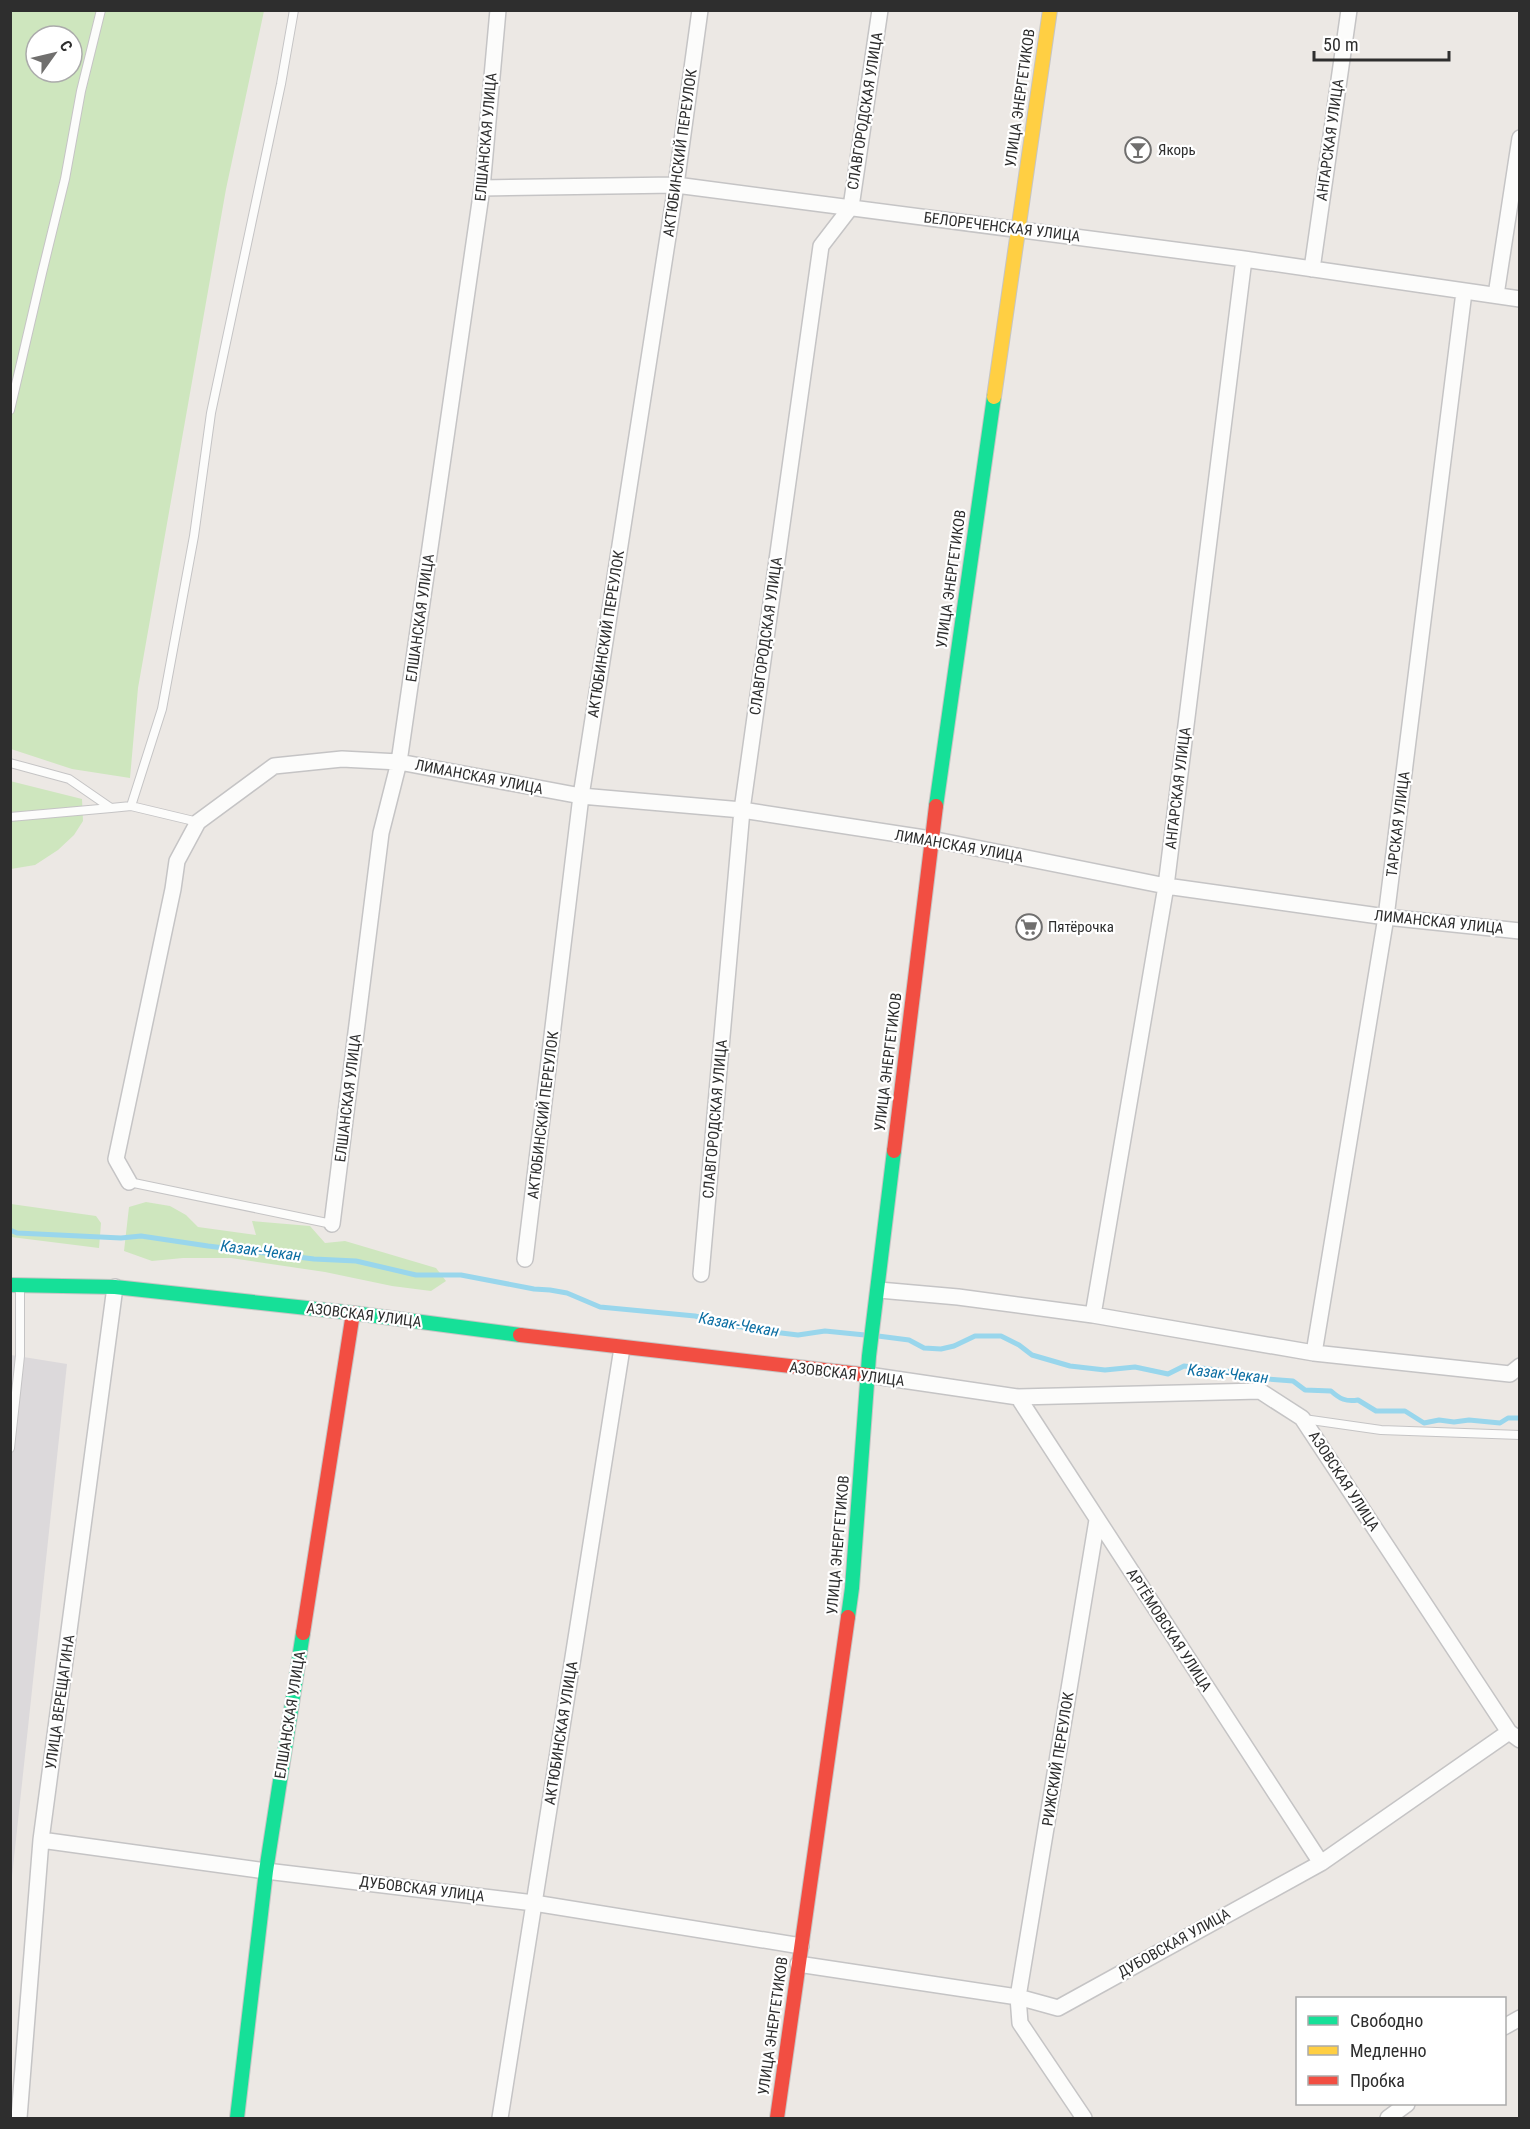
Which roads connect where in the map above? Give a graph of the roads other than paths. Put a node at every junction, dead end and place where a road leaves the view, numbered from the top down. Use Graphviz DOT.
graph roads {
  1 [pos="101,10"];
  2 [pos="294,10"];
  3 [pos="498,10"];
  4 [pos="700,10"];
  5 [pos="880,10"];
  6 [pos="1050,10"];
  7 [pos="1349,10"];
  8 [pos="1520,138"];
  9 [pos="676,185"];
  10 [pos="482,188"];
  11 [pos="851,207"];
  12 [pos="1018,229"];
  13 [pos="1244,259"];
  14 [pos="1312,269"];
  15 [pos="1464,292"];
  16 [pos="1496,295"];
  17 [pos="1520,298"];
  18 [pos="10,410"];
  19 [pos="399,762"];
  20 [pos="10,763"];
  21 [pos="581,796"];
  22 [pos="130,806"];
  23 [pos="111,808"];
  24 [pos="742,810"];
  25 [pos="10,817"];
  26 [pos="198,822"];
  27 [pos="931,839"];
  28 [pos="1166,886"];
  29 [pos="1386,917"];
  30 [pos="1520,931"];
  31 [pos="129,1182"];
  32 [pos="332,1224"];
  33 [pos="525,1259"];
  34 [pos="701,1274"];
  35 [pos="16,1285"];
  36 [pos="115,1287"];
  37 [pos="879,1290"];
  38 [pos="353,1313"];
  39 [pos="1093,1315"];
  40 [pos="10,1335"];
  41 [pos="20,1335"];
  42 [pos="622,1348"];
  43 [pos="1314,1353"];
  44 [pos="1520,1366"];
  45 [pos="868,1375"];
  46 [pos="1018,1397"];
  47 [pos="1302,1418"];
  48 [pos="1520,1435"];
  49 [pos="10,1448"];
  50 [pos="1097,1520"];
  51 [pos="1514,1736"];
  52 [pos="41,1840"];
  53 [pos="1321,1863"];
  54 [pos="266,1871"];
  55 [pos="534,1903"];
  56 [pos="801,1946"];
  57 [pos="798,1964"];
  58 [pos="1018,1998"];
  59 [pos="1520,2018"];
  60 [pos="1506,2026"];
  61 [pos="1404,2105"];
  62 [pos="19,2118"];
  63 [pos="237,2118"];
  64 [pos="500,2118"];
  65 [pos="777,2118"];
  66 [pos="1084,2118"];
  67 [pos="1388,2118"];
  1 -- 18 [label="lane"];
  2 -- 22 [label="lane"];
  3 -- 10 [label="street, ЕЛШАНСКАЯ УЛИЦА"];
  4 -- 9 [label="street, АКТЮБИНСКИЙ ПЕРЕУЛОК"];
  5 -- 11 [label="street, СЛАВГОРОДСКАЯ УЛИЦА"];
  6 -- 12 [label="main road, УЛИЦА ЭНЕРГЕТИКОВ"];
  7 -- 14 [label="street, АНГАРСКАЯ УЛИЦА"];
  8 -- 16 [label="street"];
  9 -- 10 [label="street, БЕЛОРЕЧЕНСКАЯ УЛИЦА"];
  9 -- 11 [label="street, БЕЛОРЕЧЕНСКАЯ УЛИЦА"];
  9 -- 21 [label="street, АКТЮБИНСКИЙ ПЕРЕУЛОК"];
  10 -- 19 [label="street, ЕЛШАНСКАЯ УЛИЦА"];
  11 -- 12 [label="street, БЕЛОРЕЧЕНСКАЯ УЛИЦА"];
  11 -- 24 [label="street, СЛАВГОРОДСКАЯ УЛИЦА"];
  12 -- 13 [label="street, БЕЛОРЕЧЕНСКАЯ УЛИЦА"];
  12 -- 27 [label="main road, УЛИЦА ЭНЕРГЕТИКОВ"];
  13 -- 14 [label="street, БЕЛОРЕЧЕНСКАЯ УЛИЦА"];
  13 -- 28 [label="street, АНГАРСКАЯ УЛИЦА"];
  14 -- 15 [label="street, БЕЛОРЕЧЕНСКАЯ УЛИЦА"];
  15 -- 16 [label="street, БЕЛОРЕЧЕНСКАЯ УЛИЦА"];
  15 -- 29 [label="street, ТАРСКАЯ УЛИЦА"];
  16 -- 17 [label="street, БЕЛОРЕЧЕНСКАЯ УЛИЦА"];
  19 -- 21 [label="street, ЛИМАНСКАЯ УЛИЦА"];
  19 -- 26 [label="street, ЛИМАНСКАЯ УЛИЦА"];
  19 -- 32 [label="street, ЕЛШАНСКАЯ УЛИЦА"];
  20 -- 23 [label="lane"];
  21 -- 24 [label="street, ЛИМАНСКАЯ УЛИЦА"];
  21 -- 33 [label="street, АКТЮБИНСКИЙ ПЕРЕУЛОК"];
  22 -- 23 [label="lane"];
  22 -- 26 [label="lane"];
  23 -- 25 [label="lane"];
  24 -- 27 [label="street, ЛИМАНСКАЯ УЛИЦА"];
  24 -- 34 [label="street, СЛАВГОРОДСКАЯ УЛИЦА"];
  26 -- 31 [label="street"];
  27 -- 28 [label="street, ЛИМАНСКАЯ УЛИЦА"];
  27 -- 37 [label="main road, УЛИЦА ЭНЕРГЕТИКОВ"];
  28 -- 29 [label="street, ЛИМАНСКАЯ УЛИЦА"];
  28 -- 39 [label="street, АНГАРСКАЯ УЛИЦА"];
  29 -- 30 [label="street, ЛИМАНСКАЯ УЛИЦА"];
  29 -- 43 [label="street, ТАРСКАЯ УЛИЦА"];
  31 -- 32 [label="lane"];
  35 -- 36 [label="main road, АЗОВСКАЯ УЛИЦА"];
  35 -- 41 [label="lane"];
  36 -- 38 [label="main road, АЗОВСКАЯ УЛИЦА"];
  36 -- 52 [label="street, УЛИЦА ВЕРЕЩАГИНА"];
  37 -- 39 [label="street"];
  37 -- 45 [label="main road, УЛИЦА ЭНЕРГЕТИКОВ"];
  38 -- 42 [label="main road, АЗОВСКАЯ УЛИЦА"];
  38 -- 54 [label="main road, ЕЛШАНСКАЯ УЛИЦА"];
  39 -- 43 [label="street"];
  40 -- 41 [label="lane"];
  41 -- 49 [label="lane"];
  42 -- 45 [label="main road, АЗОВСКАЯ УЛИЦА"];
  42 -- 55 [label="street, АКТЮБИНСКАЯ УЛИЦА"];
  43 -- 44 [label="street"];
  45 -- 46 [label="street, АЗОВСКАЯ УЛИЦА"];
  45 -- 56 [label="main road, УЛИЦА ЭНЕРГЕТИКОВ"];
  46 -- 47 [label="street, АЗОВСКАЯ УЛИЦА"];
  46 -- 50 [label="street, АРТЁМОВСКАЯ УЛИЦА"];
  47 -- 48 [label="lane"];
  47 -- 51 [label="street, АЗОВСКАЯ УЛИЦА"];
  50 -- 53 [label="street, АРТЁМОВСКАЯ УЛИЦА"];
  50 -- 58 [label="street, РИЖСКИЙ ПЕРЕУЛОК"];
  51 -- 53 [label="street, ДУБОВСКАЯ УЛИЦА"];
  52 -- 54 [label="street, ДУБОВСКАЯ УЛИЦА"];
  52 -- 62 [label="street, УЛИЦА ВЕРЕЩАГИНА"];
  53 -- 58 [label="street, ДУБОВСКАЯ УЛИЦА"];
  54 -- 55 [label="street, ДУБОВСКАЯ УЛИЦА"];
  54 -- 63 [label="main road, ЕЛШАНСКАЯ УЛИЦА"];
  55 -- 56 [label="street, ДУБОВСКАЯ УЛИЦА"];
  55 -- 64 [label="street, АКТЮБИНСКАЯ УЛИЦА"];
  56 -- 57 [label="main road, УЛИЦА ЭНЕРГЕТИКОВ"];
  57 -- 58 [label="street, ДУБОВСКАЯ УЛИЦА"];
  57 -- 65 [label="main road, УЛИЦА ЭНЕРГЕТИКОВ"];
  58 -- 66 [label="street, РИЖСКИЙ ПЕРЕУЛОК"];
  59 -- 60 [label="street"];
  61 -- 67 [label="street"];
}
